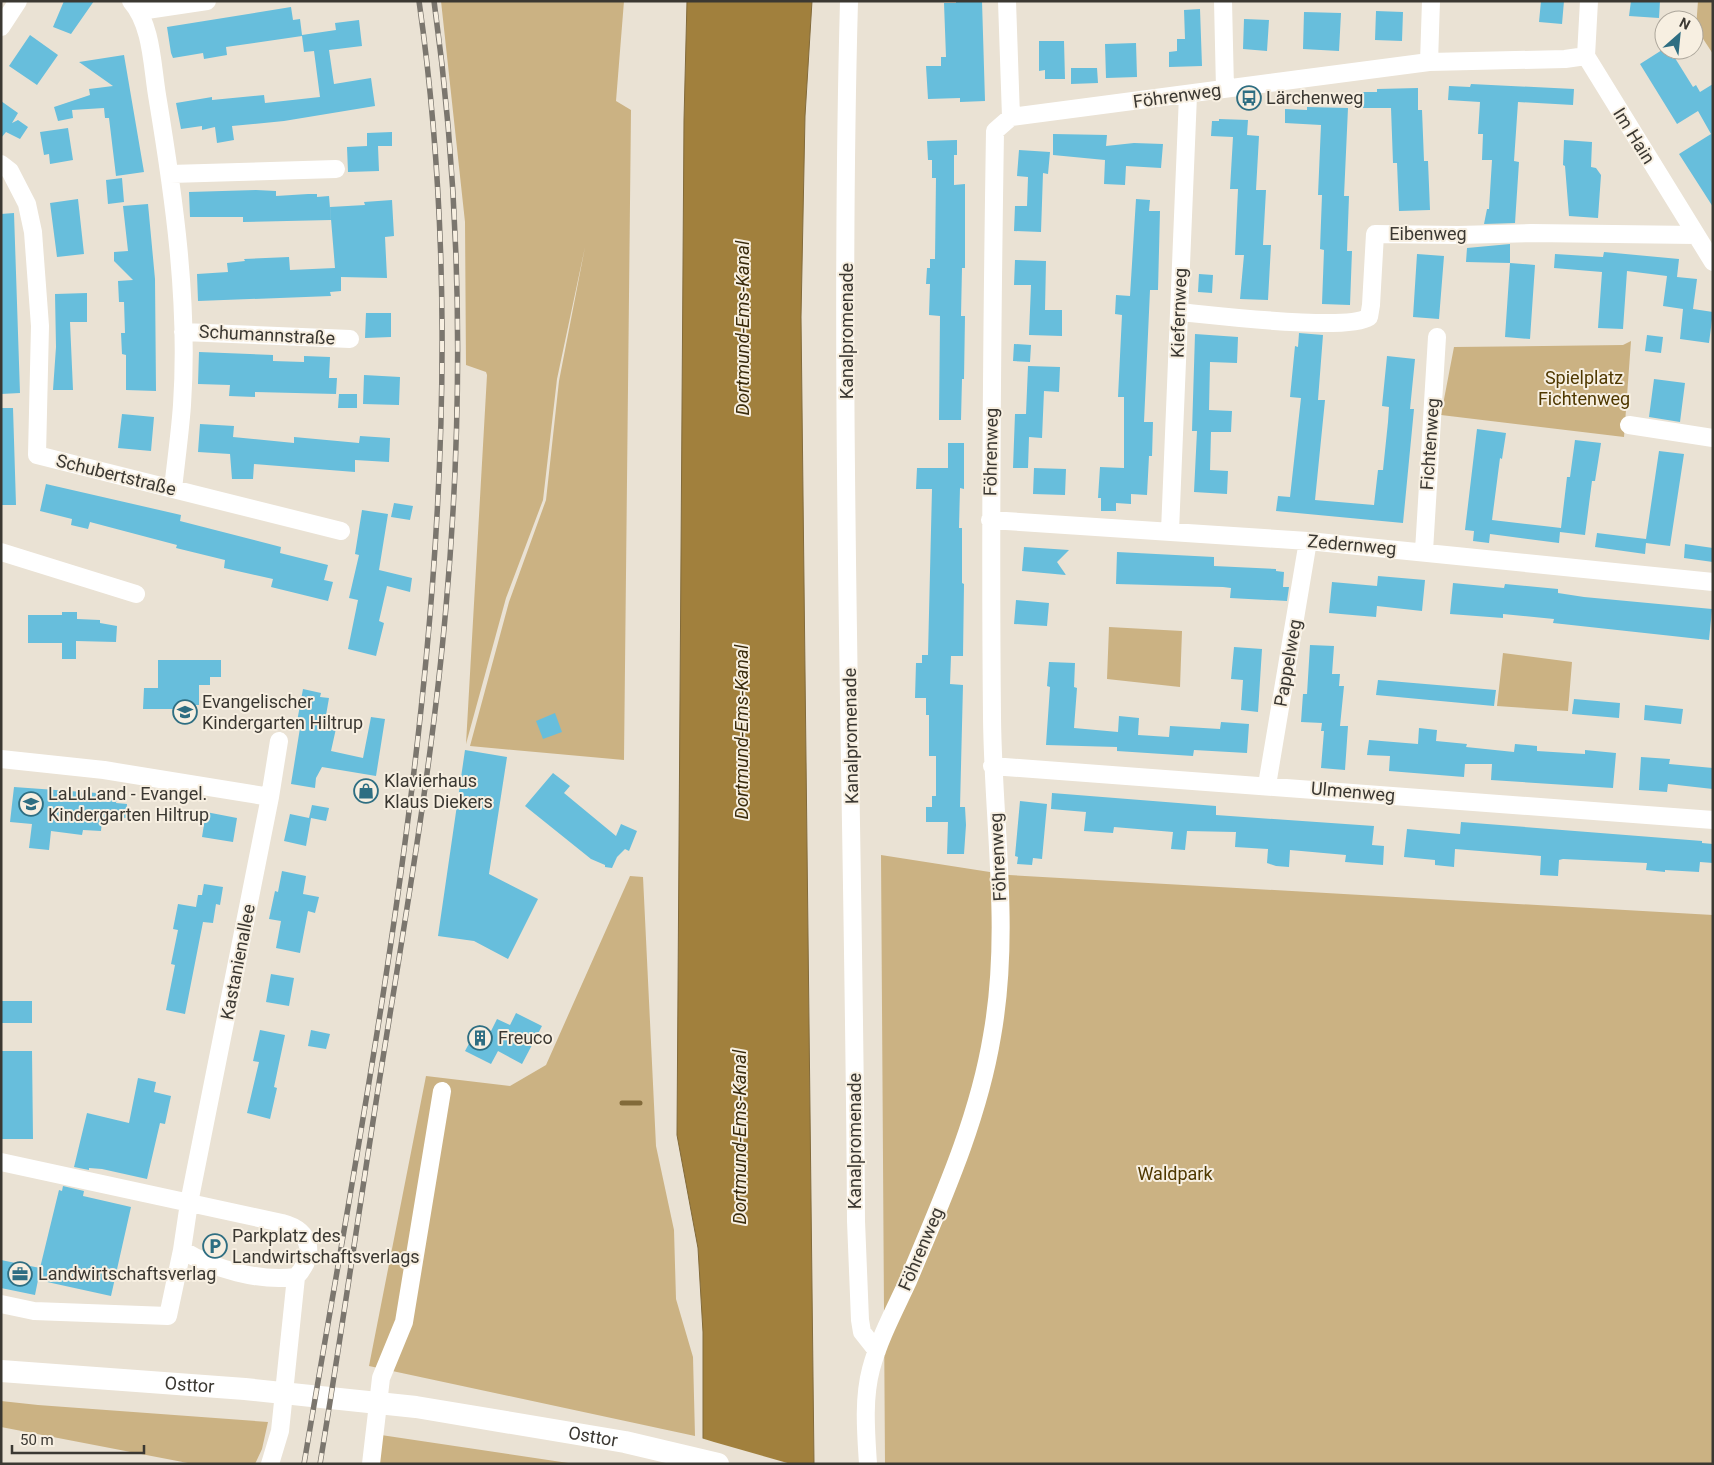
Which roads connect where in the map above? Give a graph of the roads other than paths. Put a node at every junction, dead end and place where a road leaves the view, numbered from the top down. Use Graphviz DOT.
graph roads {
  1 [pos="18,1"];
  2 [pos="207,1"];
  3 [pos="849,1"];
  4 [pos="1007,1"];
  5 [pos="1223,1"];
  6 [pos="1431,1"];
  7 [pos="1589,1"];
  8 [pos="136,6"];
  9 [pos="1,27"];
  10 [pos="1586,56"];
  11 [pos="1430,62"];
  12 [pos="1225,89"];
  13 [pos="1188,94"];
  14 [pos="1011,116"];
  15 [pos="1,164"];
  16 [pos="336,169"];
  17 [pos="170,174"];
  18 [pos="1696,235"];
  19 [pos="1713,262"];
  20 [pos="1179,312"];
  21 [pos="183,332"];
  22 [pos="1437,337"];
  23 [pos="350,339"];
  24 [pos="1628,425"];
  25 [pos="1713,438"];
  26 [pos="173,488"];
  27 [pos="990,520"];
  28 [pos="341,531"];
  29 [pos="1170,531"];
  30 [pos="1308,540"];
  31 [pos="1424,551"];
  32 [pos="1,552"];
  33 [pos="1713,582"];
  34 [pos="136,594"];
  35 [pos="279,740"];
  36 [pos="1,760"];
  37 [pos="992,766"];
  38 [pos="1267,785"];
  39 [pos="270,796"];
  40 [pos="1713,820"];
  41 [pos="442,1091"];
  42 [pos="1,1162"];
  43 [pos="189,1203"];
  44 [pos="182,1250"];
  45 [pos="296,1277"];
  46 [pos="1,1304"];
  47 [pos="877,1352"];
  48 [pos="1,1371"];
  49 [pos="271,1462"];
  50 [pos="371,1464"];
  51 [pos="718,1464"];
  52 [pos="868,1464"];
  1 -- 9 [label="street"];
  2 -- 8 [label="street, Schumannstraße"];
  3 -- 47 [label="street, Kanalpromenade"];
  4 -- 14 [label="street"];
  5 -- 12 [label="street"];
  6 -- 11 [label="street"];
  7 -- 10 [label="street"];
  8 -- 17 [label="street, Schumannstraße"];
  10 -- 11 [label="street, Föhrenweg"];
  10 -- 18 [label="street, Im Hain"];
  11 -- 12 [label="street, Föhrenweg"];
  12 -- 13 [label="street, Föhrenweg"];
  13 -- 14 [label="street, Föhrenweg"];
  13 -- 20 [label="street, Kiefernweg"];
  14 -- 27 [label="street, Föhrenweg"];
  15 -- 26 [label="street, Schubertstraße"];
  16 -- 17 [label="street"];
  17 -- 21 [label="street, Schumannstraße"];
  18 -- 19 [label="street, Im Hain"];
  18 -- 20 [label="street, Eibenweg"];
  20 -- 29 [label="street, Kiefernweg"];
  21 -- 23 [label="street, Schumannstraße"];
  21 -- 26 [label="street, Schumannstraße"];
  22 -- 31 [label="street, Fichtenweg"];
  24 -- 25 [label="street"];
  26 -- 28 [label="street, Schubertstraße"];
  27 -- 29 [label="street, Zedernweg"];
  27 -- 37 [label="street, Föhrenweg"];
  29 -- 30 [label="street, Zedernweg"];
  30 -- 31 [label="street, Zedernweg"];
  30 -- 38 [label="street, Pappelweg"];
  31 -- 33 [label="street, Zedernweg"];
  32 -- 34 [label="street"];
  35 -- 39 [label="street, Kastanienallee"];
  36 -- 39 [label="street"];
  37 -- 38 [label="street, Ulmenweg"];
  37 -- 47 [label="street, Föhrenweg"];
  38 -- 40 [label="street, Ulmenweg"];
  39 -- 43 [label="street, Kastanienallee"];
  41 -- 50 [label="street"];
  42 -- 43 [label="street"];
  43 -- 44 [label="street, Kastanienallee"];
  43 -- 45 [label="street"];
  44 -- 45 [label="street"];
  44 -- 46 [label="street, Kastanienallee"];
  45 -- 49 [label="street"];
  47 -- 52 [label="street"];
  48 -- 51 [label="main road, Osttor"];
}
